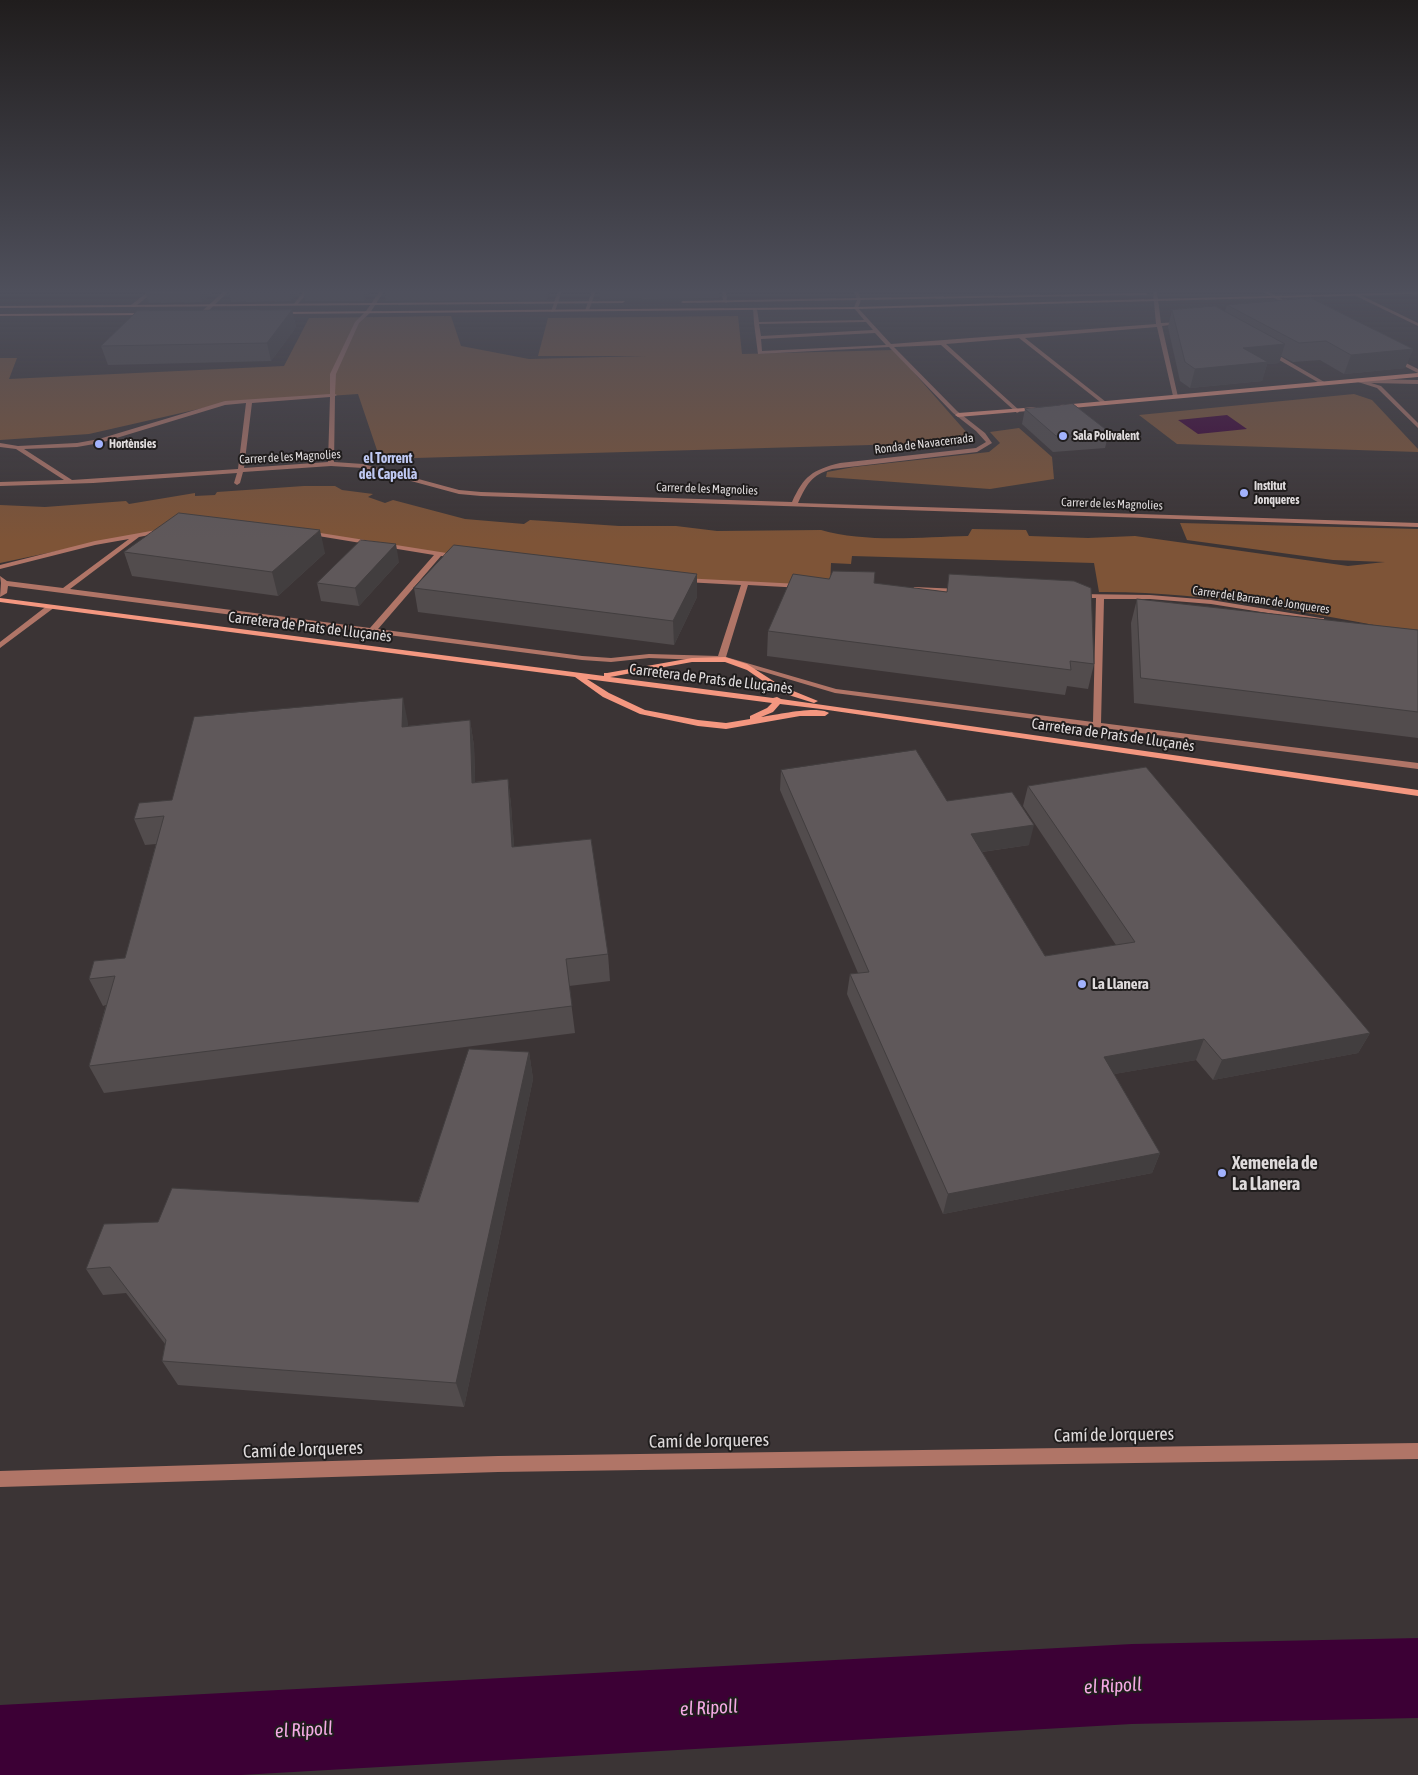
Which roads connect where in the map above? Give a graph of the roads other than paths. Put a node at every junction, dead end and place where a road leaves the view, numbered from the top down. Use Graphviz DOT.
graph roads {
  1 [pos="333,374"];
  2 [pos="918,374"];
  3 [pos="976,374"];
  4 [pos="1067,374"];
  5 [pos="1171,374"];
  6 [pos="1307,374"];
  7 [pos="1412,374"];
  8 [pos="1360,381"];
  9 [pos="1418,382"];
  10 [pos="1323,383"];
  11 [pos="334,395"];
  12 [pos="1176,396"];
  13 [pos="249,401"];
  14 [pos="1104,403"];
  15 [pos="1056,407"];
  16 [pos="1046,408"];
  17 [pos="1017,411"];
  18 [pos="958,415"];
  19 [pos="1418,426"];
  20 [pos="2,446"];
  21 [pos="18,448"];
  22 [pos="331,464"];
  23 [pos="241,470"];
  24 [pos="71,482"];
  25 [pos="237,483"];
  26 [pos="0,484"];
  27 [pos="794,504"];
  28 [pos="1418,525"];
  29 [pos="172,529"];
  30 [pos="299,532"];
  31 [pos="139,535"];
  32 [pos="439,553"];
  33 [pos="466,558"];
  34 [pos="0,567"];
  35 [pos="680,580"];
  36 [pos="3,581"];
  37 [pos="745,584"];
  38 [pos="810,586"];
  39 [pos="908,589"];
  40 [pos="65,590"];
  41 [pos="966,591"];
  42 [pos="0,595"];
  43 [pos="1070,596"];
  44 [pos="1100,596"];
  45 [pos="0,600"];
  46 [pos="51,607"];
  47 [pos="1332,622"];
  48 [pos="372,631"];
  49 [pos="0,646"];
  50 [pos="721,659"];
  51 [pos="754,672"];
  52 [pos="576,676"];
  53 [pos="778,702"];
  54 [pos="861,713"];
  55 [pos="739,724"];
  56 [pos="1097,725"];
  57 [pos="1418,766"];
  58 [pos="1418,793"];
  59 [pos="1418,1451"];
  60 [pos="0,1479"];
  1 -- 11 [label="street"];
  2 -- 18 [label="street"];
  3 -- 17 [label="street"];
  4 -- 14 [label="street"];
  5 -- 12 [label="street"];
  6 -- 10 [label="street"];
  7 -- 8 [label="street"];
  8 -- 9 [label="street"];
  8 -- 10 [label="street"];
  8 -- 19 [label="street"];
  10 -- 12 [label="street"];
  11 -- 13 [label="street"];
  11 -- 22 [label="street"];
  12 -- 14 [label="street"];
  13 -- 21 [label="street"];
  13 -- 23 [label="street"];
  14 -- 15 [label="street"];
  16 -- 17 [label="street, Ronda de Navacerrada"];
  17 -- 18 [label="street, Ronda de Navacerrada"];
  18 -- 27 [label="street, Ronda de Navacerrada"];
  20 -- 21 [label="street"];
  21 -- 24 [label="street"];
  22 -- 23 [label="street, Carrer de les Magnolies"];
  22 -- 27 [label="street, Carrer de les Magnolies"];
  23 -- 24 [label="street, Carrer de les Magnolies"];
  23 -- 25 [label="street"];
  24 -- 26 [label="street, Carrer de les Magnolies"];
  27 -- 28 [label="street, Carrer de les Magnolies"];
  29 -- 31 [label="street"];
  30 -- 32 [label="street"];
  31 -- 34 [label="street"];
  31 -- 40 [label="street"];
  32 -- 33 [label="street"];
  32 -- 48 [label="street"];
  35 -- 37 [label="street"];
  36 -- 40 [label="street, Carretera de Prats de Lluçanès"];
  36 -- 42 [label="street, Carretera de Prats de Lluçanès"];
  37 -- 38 [label="street"];
  37 -- 50 [label="street"];
  39 -- 41 [label="street"];
  40 -- 48 [label="street, Carretera de Prats de Lluçanès"];
  43 -- 44 [label="street, Carrer del Barranc de Jonqueres"];
  44 -- 47 [label="street, Carrer del Barranc de Jonqueres"];
  44 -- 56 [label="street"];
  45 -- 46 [label="street, Carretera de Prats de Lluçanès"];
  46 -- 49 [label="street"];
  46 -- 52 [label="street, Carretera de Prats de Lluçanès"];
  48 -- 50 [label="street, Carretera de Prats de Lluçanès"];
  50 -- 51 [label="street"];
  50 -- 52 [label="street"];
  50 -- 56 [label="street, Carretera de Prats de Lluçanès"];
  51 -- 53 [label="street"];
  51 -- 54 [label="street"];
  52 -- 53 [label="street, Carretera de Prats de Lluçanès"];
  52 -- 55 [label="street"];
  53 -- 54 [label="street, Carretera de Prats de Lluçanès"];
  53 -- 55 [label="street"];
  54 -- 55 [label="street"];
  54 -- 58 [label="street, Carretera de Prats de Lluçanès"];
  56 -- 57 [label="street, Carretera de Prats de Lluçanès"];
  59 -- 60 [label="street, Camí de Jorqueres"];
}
